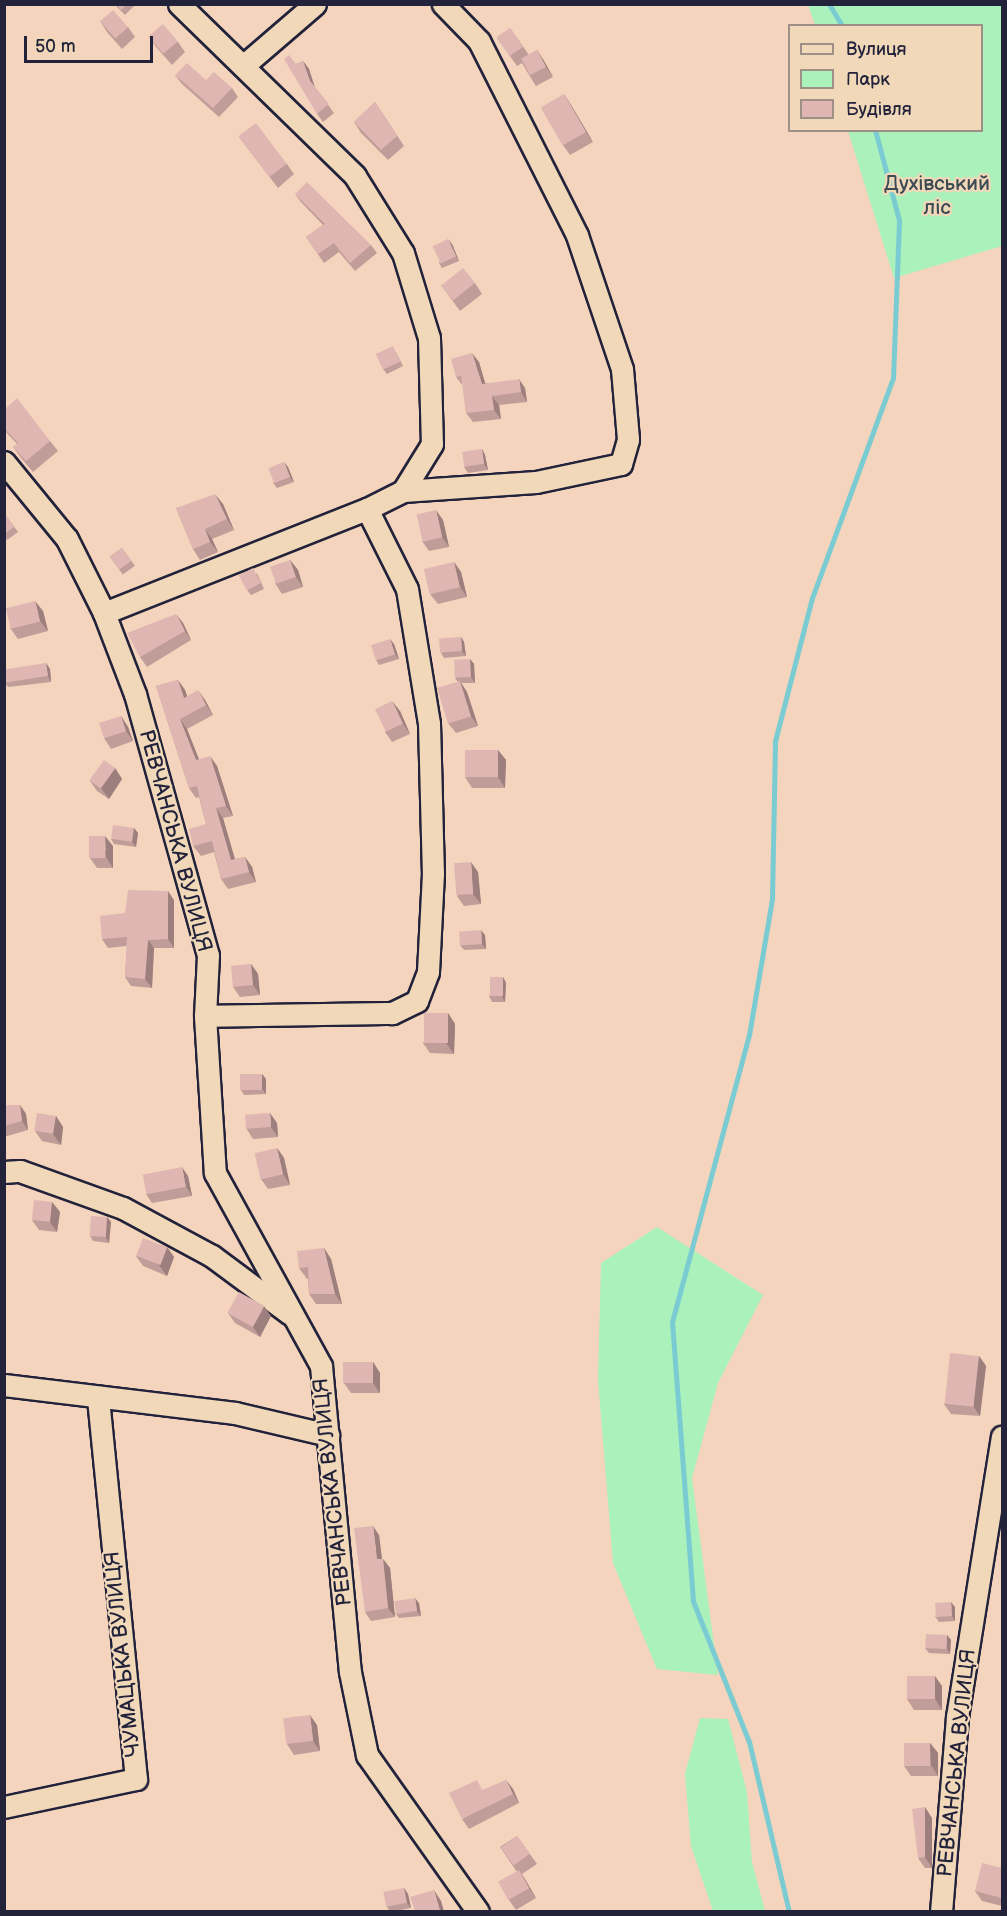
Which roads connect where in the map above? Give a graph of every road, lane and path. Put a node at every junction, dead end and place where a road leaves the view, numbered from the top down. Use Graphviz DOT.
graph roads {
  1 [pos="179,4"];
  2 [pos="315,4"];
  3 [pos="443,4"];
  4 [pos="243,66"];
  5 [pos="4,462"];
  6 [pos="404,490"];
  7 [pos="367,509"];
  8 [pos="104,613"];
  9 [pos="205,1016"];
  10 [pos="4,1172"];
  11 [pos="295,1318"];
  12 [pos="4,1385"];
  13 [pos="98,1396"];
  14 [pos="328,1435"];
  15 [pos="1002,1437"];
  16 [pos="4,1807"];
  17 [pos="478,1911"];
  18 [pos="941,1911"];
  1 -- 4 [label="street"];
  2 -- 4 [label="street"];
  3 -- 6 [label="street"];
  4 -- 6 [label="street"];
  5 -- 8 [label="street, РЕВЧАНСЬКА ВУЛИЦЯ"];
  6 -- 7 [label="street"];
  7 -- 8 [label="street"];
  7 -- 9 [label="street"];
  8 -- 9 [label="street, РЕВЧАНСЬКА ВУЛИЦЯ"];
  9 -- 11 [label="street, РЕВЧАНСЬКА ВУЛИЦЯ"];
  10 -- 11 [label="street"];
  11 -- 14 [label="street, РЕВЧАНСЬКА ВУЛИЦЯ"];
  12 -- 13 [label="street"];
  13 -- 14 [label="street"];
  13 -- 16 [label="street, ЧУМАЦЬКА ВУЛИЦЯ"];
  14 -- 17 [label="street, РЕВЧАНСЬКА ВУЛИЦЯ"];
  15 -- 18 [label="street, РЕВЧАНСЬКА ВУЛИЦЯ"];
}
